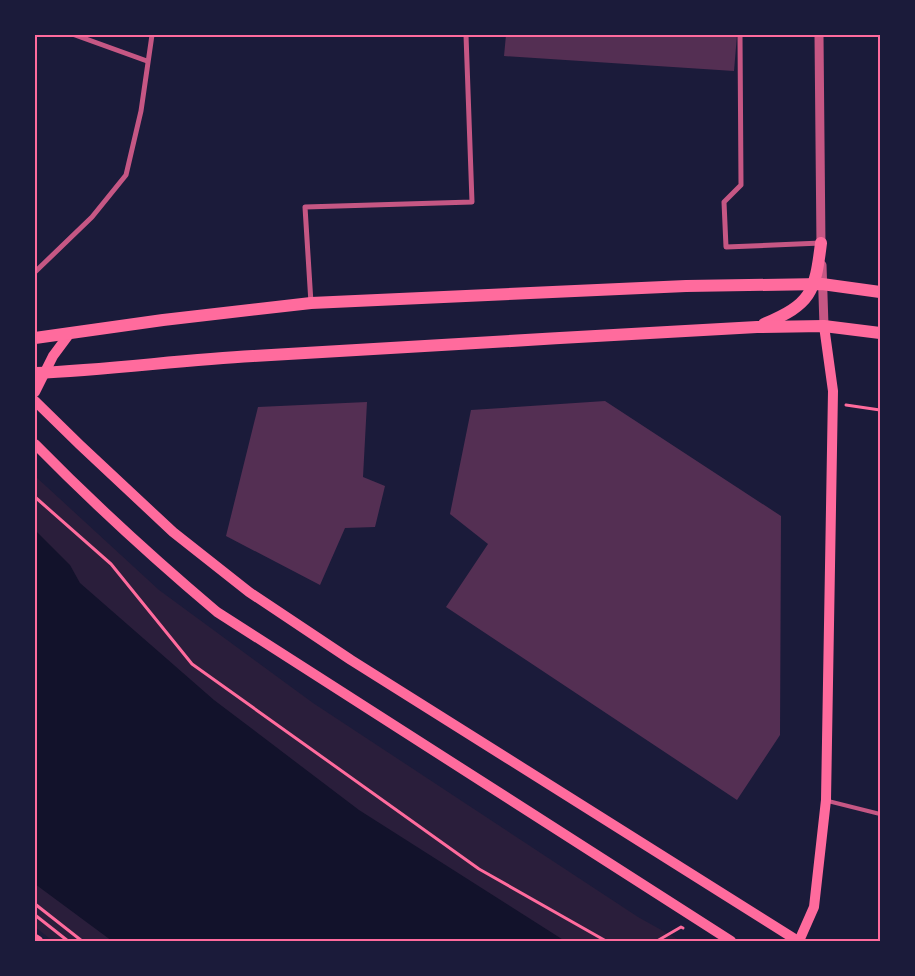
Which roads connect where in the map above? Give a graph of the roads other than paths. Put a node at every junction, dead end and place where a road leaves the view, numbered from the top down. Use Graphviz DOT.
graph roads {
  1 [pos="74,35"];
  2 [pos="152,35"];
  3 [pos="466,35"];
  4 [pos="740,35"];
  5 [pos="820,35"];
  6 [pos="147,61"];
  7 [pos="821,243"];
  8 [pos="35,272"];
  9 [pos="818,284"];
  10 [pos="880,292"];
  11 [pos="311,303"];
  12 [pos="824,326"];
  13 [pos="757,327"];
  14 [pos="70,333"];
  15 [pos="880,333"];
  16 [pos="35,338"];
  17 [pos="39,372"];
  18 [pos="35,392"];
  19 [pos="35,401"];
  20 [pos="35,444"];
  21 [pos="826,800"];
  22 [pos="880,814"];
  23 [pos="731,941"];
  24 [pos="799,941"];
  1 -- 6 [label="street"];
  2 -- 6 [label="street"];
  3 -- 11 [label="street"];
  4 -- 7 [label="street"];
  5 -- 7 [label="street"];
  6 -- 8 [label="street"];
  7 -- 9 [label="main road"];
  9 -- 10 [label="main road"];
  9 -- 11 [label="main road"];
  9 -- 12 [label="street"];
  9 -- 13 [label="main road"];
  11 -- 14 [label="main road"];
  12 -- 13 [label="main road"];
  12 -- 15 [label="main road"];
  12 -- 21 [label="main road"];
  13 -- 17 [label="main road"];
  14 -- 16 [label="main road"];
  14 -- 17 [label="main road"];
  17 -- 18 [label="main road"];
  19 -- 24 [label="main road"];
  20 -- 23 [label="main road"];
  21 -- 22 [label="lane"];
  21 -- 24 [label="main road"];
}
